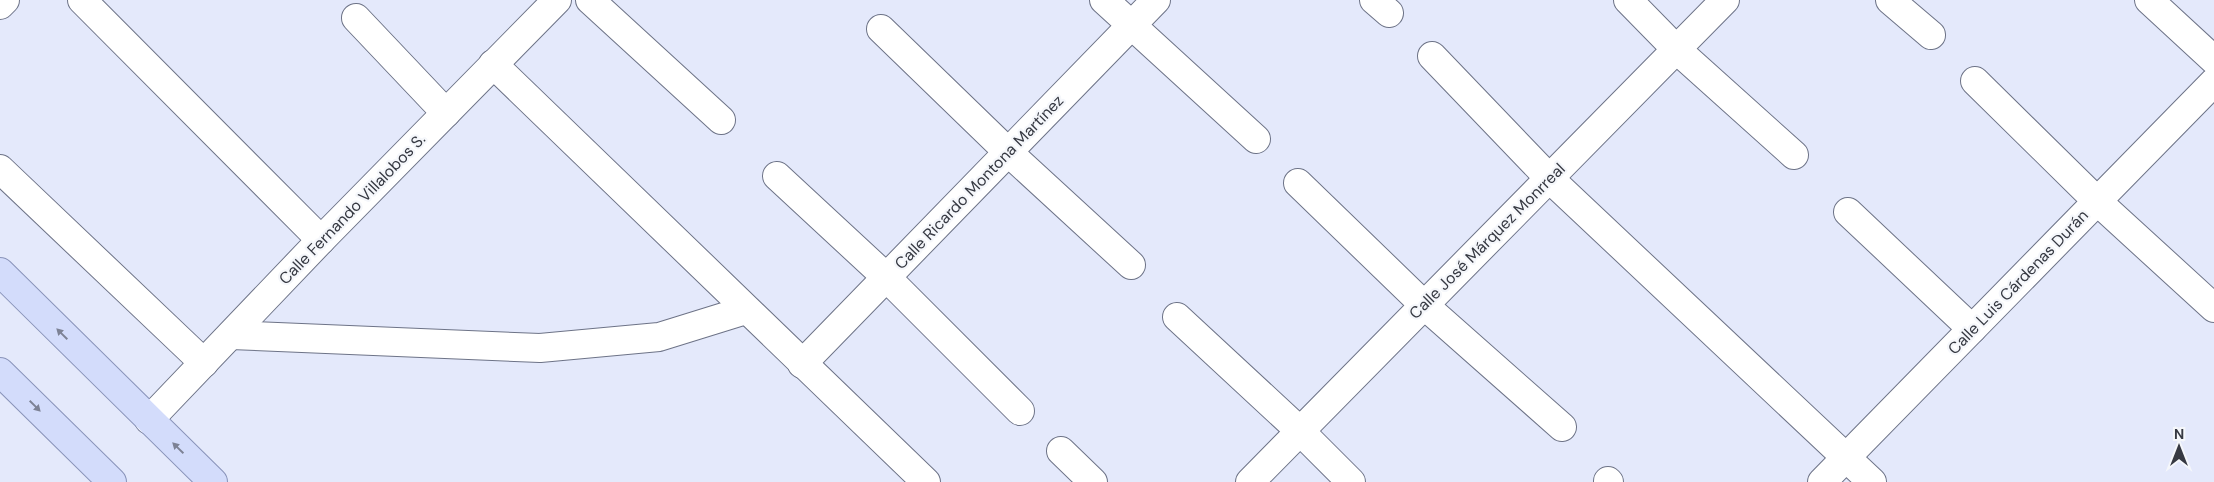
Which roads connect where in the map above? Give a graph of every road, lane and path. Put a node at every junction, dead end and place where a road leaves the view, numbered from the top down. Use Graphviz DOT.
graph roads {
  1 [pos="5,0"];
  2 [pos="82,0"];
  3 [pos="557,0"];
  4 [pos="590,0"];
  5 [pos="1104,0"];
  6 [pos="1156,0"];
  7 [pos="1628,0"];
  8 [pos="1724,0"];
  9 [pos="1890,0"];
  10 [pos="2149,0"];
  11 [pos="0,5"];
  12 [pos="356,18"];
  13 [pos="1130,26"];
  14 [pos="881,28"];
  15 [pos="1931,35"];
  16 [pos="1676,49"];
  17 [pos="1432,56"];
  18 [pos="2214,60"];
  19 [pos="493,64"];
  20 [pos="1975,81"];
  21 [pos="2214,82"];
  22 [pos="446,113"];
  23 [pos="720,120"];
  24 [pos="1256,139"];
  25 [pos="1008,152"];
  26 [pos="1794,155"];
  27 [pos="0,169"];
  28 [pos="777,176"];
  29 [pos="1549,178"];
  30 [pos="1298,183"];
  31 [pos="2097,201"];
  32 [pos="1848,212"];
  33 [pos="321,240"];
  34 [pos="1131,265"];
  35 [pos="0,272"];
  36 [pos="886,277"];
  37 [pos="1424,305"];
  38 [pos="2214,308"];
  39 [pos="746,310"];
  40 [pos="1178,317"];
  41 [pos="1972,329"];
  42 [pos="231,335"];
  43 [pos="204,363"];
  44 [pos="802,364"];
  45 [pos="0,372"];
  46 [pos="1020,411"];
  47 [pos="149,420"];
  48 [pos="1562,426"];
  49 [pos="1300,431"];
  50 [pos="1061,451"];
  51 [pos="1846,458"];
  52 [pos="112,482"];
  53 [pos="213,482"];
  54 [pos="926,482"];
  55 [pos="1093,482"];
  56 [pos="1250,482"];
  57 [pos="1351,482"];
  58 [pos="1822,482"];
  59 [pos="1872,482"];
  1 -- 11 [label="street"];
  2 -- 33 [label="street"];
  3 -- 19 [label="street, Calle Fernando Villalobos S."];
  4 -- 23 [label="street"];
  5 -- 13 [label="street"];
  6 -- 13 [label="street, Calle Ricardo Montona Martínez"];
  7 -- 16 [label="street"];
  8 -- 16 [label="street, Calle José Márquez Monrreal"];
  9 -- 15 [label="street"];
  10 -- 18 [label="street"];
  12 -- 22 [label="street"];
  13 -- 24 [label="street"];
  13 -- 25 [label="street, Calle Ricardo Montona Martínez"];
  14 -- 25 [label="street"];
  16 -- 26 [label="street"];
  16 -- 29 [label="street, Calle José Márquez Monrreal"];
  17 -- 29 [label="street"];
  19 -- 22 [label="street, Calle Fernando Villalobos S."];
  19 -- 39 [label="street"];
  20 -- 31 [label="street"];
  21 -- 31 [label="street, Calle Luis Cárdenas Durán"];
  22 -- 33 [label="street, Calle Fernando Villalobos S."];
  25 -- 34 [label="street"];
  25 -- 36 [label="street, Calle Ricardo Montona Martínez"];
  27 -- 43 [label="street"];
  28 -- 36 [label="street"];
  29 -- 37 [label="street, Calle José Márquez Monrreal"];
  29 -- 51 [label="street"];
  30 -- 37 [label="street"];
  31 -- 38 [label="street"];
  31 -- 41 [label="street, Calle Luis Cárdenas Durán"];
  32 -- 41 [label="street"];
  33 -- 42 [label="street, Calle Fernando Villalobos S."];
  47 -- 35 [label="main road, one-way"];
  36 -- 44 [label="street, Calle Ricardo Montona Martínez"];
  36 -- 46 [label="street"];
  37 -- 48 [label="street"];
  37 -- 49 [label="street, Calle José Márquez Monrreal"];
  39 -- 42 [label="street"];
  39 -- 44 [label="street"];
  40 -- 49 [label="street"];
  41 -- 51 [label="street, Calle Luis Cárdenas Durán"];
  42 -- 43 [label="street, Calle Fernando Villalobos S."];
  43 -- 47 [label="street, Calle Fernando Villalobos S."];
  44 -- 54 [label="street"];
  45 -- 52 [label="main road, one-way"];
  53 -- 47 [label="main road, one-way"];
  49 -- 56 [label="street, Calle José Márquez Monrreal"];
  49 -- 57 [label="street"];
  50 -- 55 [label="street"];
  51 -- 58 [label="street, Calle Luis Cárdenas Durán"];
  51 -- 59 [label="street"];
}
